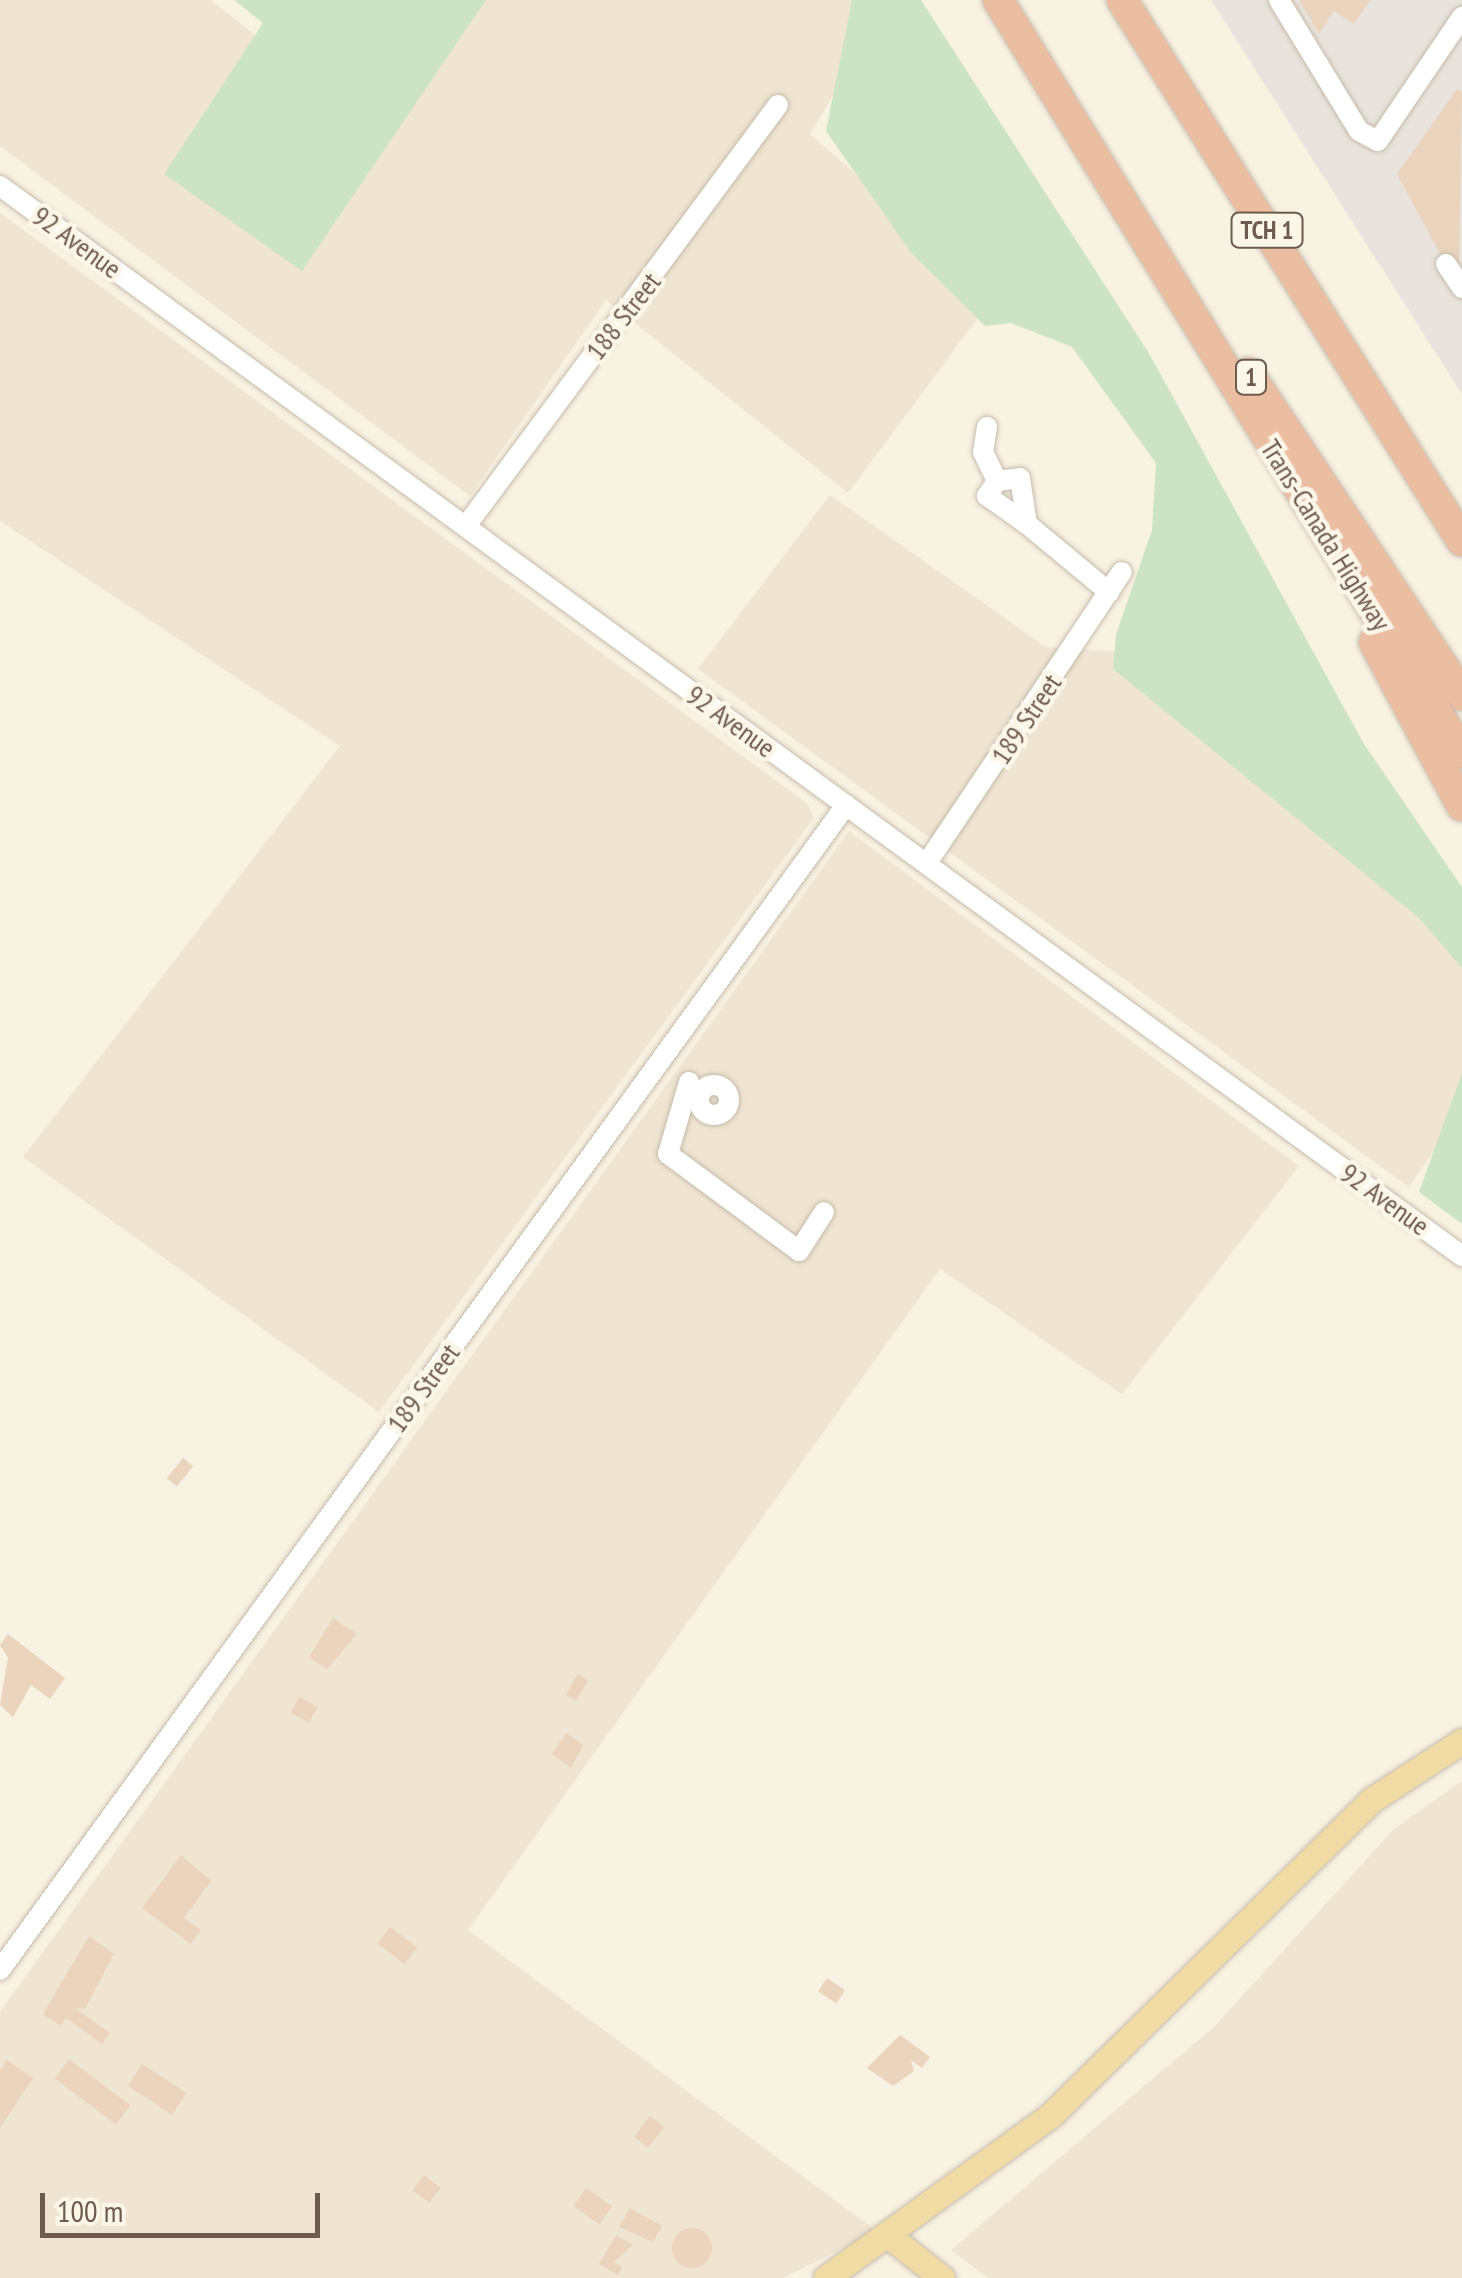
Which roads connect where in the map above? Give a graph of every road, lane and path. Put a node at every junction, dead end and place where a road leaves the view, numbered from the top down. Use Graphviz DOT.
graph roads {
  1 [pos="998,0"];
  2 [pos="1122,0"];
  3 [pos="1279,0"];
  4 [pos="1462,17"];
  5 [pos="1036,60"];
  6 [pos="778,105"];
  7 [pos="0,186"];
  8 [pos="1446,264"];
  9 [pos="1462,288"];
  10 [pos="987,427"];
  11 [pos="466,526"];
  12 [pos="1462,541"];
  13 [pos="1343,565"];
  14 [pos="1122,572"];
  15 [pos="1109,592"];
  16 [pos="1462,695"];
  17 [pos="1462,753"];
  18 [pos="846,805"];
  19 [pos="1462,806"];
  20 [pos="926,863"];
  21 [pos="660,1062"];
  22 [pos="824,1212"];
  23 [pos="1462,1256"];
  24 [pos="1462,1741"];
  25 [pos="0,1970"];
  26 [pos="890,2236"];
  27 [pos="826,2278"];
  28 [pos="942,2278"];
  1 -- 5 [label="highway, Trans-Canada Highway"];
  2 -- 12 [label="highway, TCH 1"];
  3 -- 4 [label="street"];
  5 -- 13 [label="highway, Trans-Canada Highway"];
  5 -- 16 [label="highway, Trans-Canada Highway / 1"];
  6 -- 11 [label="street, 188 Street"];
  7 -- 11 [label="street, 92 Avenue"];
  8 -- 9 [label="street"];
  10 -- 15 [label="street"];
  11 -- 18 [label="street, 92 Avenue"];
  13 -- 17 [label="highway, Trans-Canada Highway"];
  13 -- 19 [label="highway"];
  14 -- 15 [label="street, 189 Street"];
  15 -- 20 [label="street, 189 Street"];
  18 -- 20 [label="street, 92 Avenue"];
  18 -- 21 [label="street, 189 Street"];
  20 -- 23 [label="street, 92 Avenue"];
  21 -- 22 [label="street"];
  21 -- 25 [label="street, 189 Street"];
  24 -- 26 [label="main road"];
  26 -- 27 [label="main road"];
  26 -- 28 [label="main road"];
}
